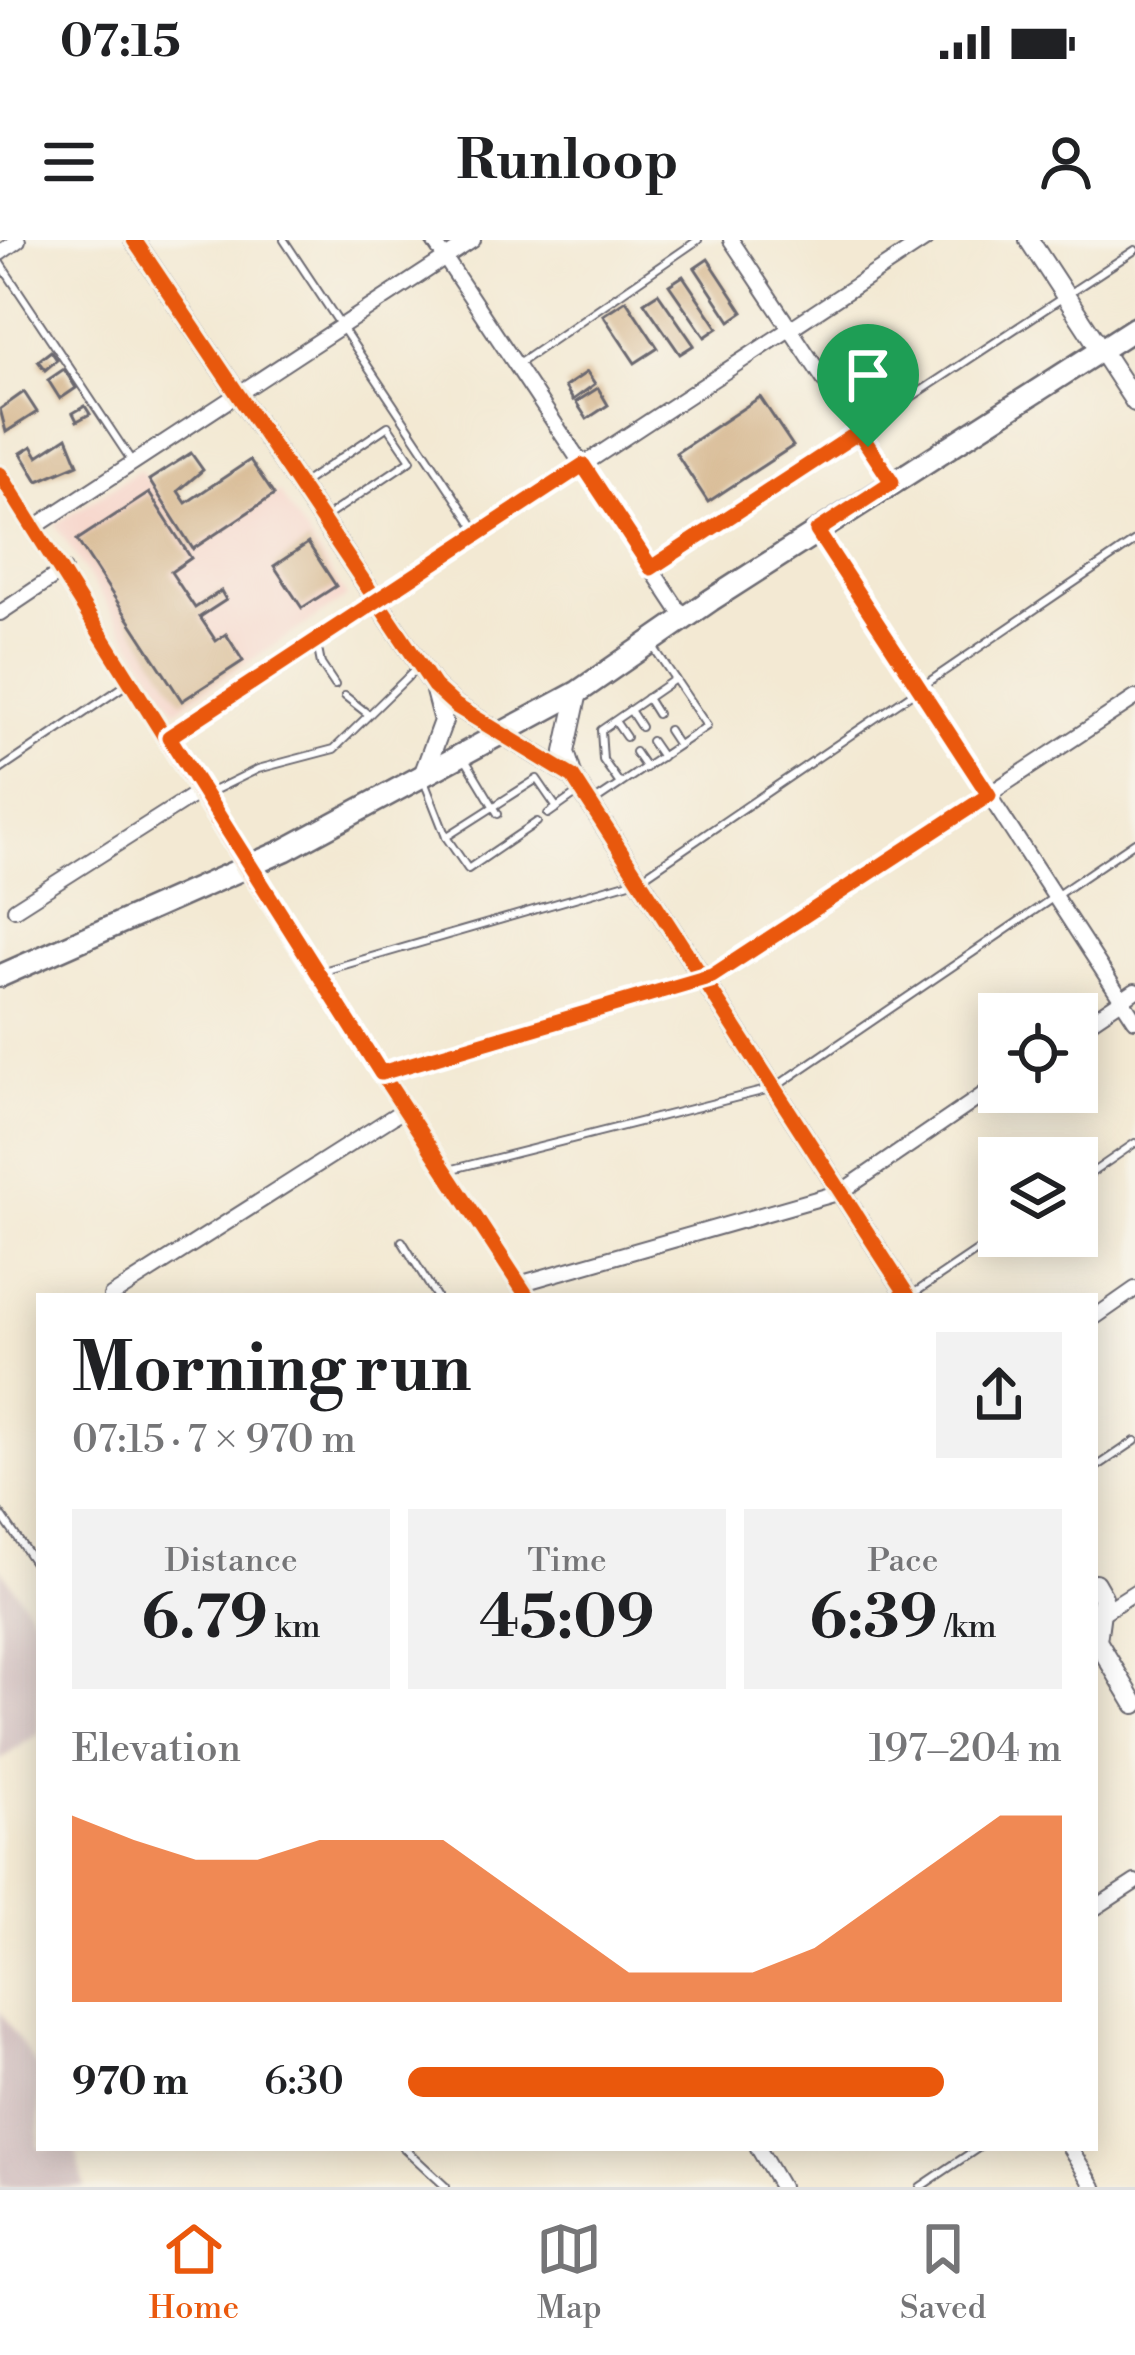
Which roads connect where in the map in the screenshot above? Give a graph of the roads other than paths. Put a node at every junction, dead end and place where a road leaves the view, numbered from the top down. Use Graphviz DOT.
graph roads {
  1 [pos="18,240"];
  2 [pos="134,240"];
  3 [pos="284,240"];
  4 [pos="433,240"];
  5 [pos="472,240"];
  6 [pos="698,240"];
  7 [pos="731,240"];
  8 [pos="926,240"];
  9 [pos="1028,240"];
  10 [pos="1135,250"];
  11 [pos="0,253"];
  12 [pos="445,258"];
  13 [pos="0,263"];
  14 [pos="1066,296"];
  15 [pos="341,326"];
  16 [pos="1135,328"];
  17 [pos="790,329"];
  18 [pos="1099,347"];
  19 [pos="516,365"];
  20 [pos="236,395"];
  21 [pos="1135,402"];
  22 [pos="859,432"];
  23 [pos="133,463"];
  24 [pos="583,465"];
  25 [pos="0,474"];
  26 [pos="892,482"];
  27 [pos="297,487"];
  28 [pos="320,521"];
  29 [pos="35,527"];
  30 [pos="817,531"];
  31 [pos="479,533"];
  32 [pos="1135,541"];
  33 [pos="651,568"];
  34 [pos="64,570"];
  35 [pos="374,602"];
  36 [pos="0,613"];
  37 [pos="684,618"];
  38 [pos="316,640"];
  39 [pos="650,642"];
  40 [pos="418,666"];
  41 [pos="675,679"];
  42 [pos="133,680"];
  43 [pos="334,685"];
  44 [pos="434,686"];
  45 [pos="920,688"];
  46 [pos="578,692"];
  47 [pos="345,695"];
  48 [pos="647,698"];
  49 [pos="1135,698"];
  50 [pos="630,710"];
  51 [pos="368,714"];
  52 [pos="657,714"];
  53 [pos="615,721"];
  54 [pos="641,727"];
  55 [pos="668,730"];
  56 [pos="504,733"];
  57 [pos="169,737"];
  58 [pos="626,737"];
  59 [pos="651,741"];
  60 [pos="678,746"];
  61 [pos="635,752"];
  62 [pos="463,756"];
  63 [pos="662,757"];
  64 [pos="646,768"];
  65 [pos="0,770"];
  66 [pos="422,778"];
  67 [pos="620,784"];
  68 [pos="582,790"];
  69 [pos="202,793"];
  70 [pos="989,795"];
  71 [pos="557,808"];
  72 [pos="496,811"];
  73 [pos="548,814"];
  74 [pos="524,816"];
  75 [pos="475,819"];
  76 [pos="480,828"];
  77 [pos="507,828"];
  78 [pos="446,837"];
  79 [pos="513,838"];
  80 [pos="488,841"];
  81 [pos="1135,842"];
  82 [pos="494,851"];
  83 [pos="247,868"];
  84 [pos="640,879"];
  85 [pos="1055,897"];
  86 [pos="15,909"];
  87 [pos="316,974"];
  88 [pos="0,976"];
  89 [pos="704,978"];
  90 [pos="1128,995"];
  91 [pos="1098,1016"];
  92 [pos="1135,1020"];
  93 [pos="381,1073"];
  94 [pos="774,1088"];
  95 [pos="978,1098"];
  96 [pos="405,1109"];
  97 [pos="1135,1143"];
  98 [pos="1098,1169"];
  99 [pos="446,1171"];
  100 [pos="841,1192"];
  101 [pos="402,1240"];
  102 [pos="978,1250"];
  103 [pos="1135,1289"];
  104 [pos="523,1290"];
  105 [pos="116,1293"];
  106 [pos="434,1293"];
  107 [pos="907,1293"];
  108 [pos="914,1293"];
  109 [pos="1098,1315"];
  110 [pos="1135,1441"];
  111 [pos="1098,1466"];
  112 [pos="0,1513"];
  113 [pos="36,1566"];
  114 [pos="1135,1592"];
  115 [pos="1098,1615"];
  116 [pos="1098,1643"];
  117 [pos="1135,1704"];
  118 [pos="1135,1882"];
  119 [pos="1098,1905"];
  120 [pos="407,2151"];
  121 [pos="760,2151"];
  122 [pos="974,2151"];
  123 [pos="1072,2151"];
  124 [pos="446,2187"];
  125 [pos="781,2187"];
  126 [pos="920,2187"];
  127 [pos="1094,2187"];
  1 -- 11 [label="street"];
  2 -- 20 [label="street"];
  3 -- 15 [label="lane"];
  4 -- 12 [label="street"];
  5 -- 12 [label="street"];
  6 -- 19 [label="lane"];
  7 -- 17 [label="street"];
  8 -- 17 [label="street"];
  9 -- 14 [label="street"];
  10 -- 14 [label="lane"];
  12 -- 15 [label="street"];
  12 -- 19 [label="street"];
  13 -- 23 [label="lane"];
  14 -- 18 [label="street"];
  14 -- 22 [label="lane"];
  15 -- 20 [label="street"];
  15 -- 31 [label="lane"];
  16 -- 18 [label="main road"];
  17 -- 22 [label="street"];
  17 -- 24 [label="street"];
  18 -- 21 [label="street"];
  18 -- 26 [label="main road"];
  19 -- 24 [label="street"];
  20 -- 23 [label="street"];
  20 -- 27 [label="street"];
  22 -- 26 [label="street"];
  22 -- 33 [label="lane"];
  23 -- 29 [label="street"];
  24 -- 31 [label="street"];
  24 -- 33 [label="street"];
  25 -- 29 [label="street"];
  26 -- 30 [label="main road"];
  27 -- 28 [label="street"];
  27 -- 28 [label="lane"];
  28 -- 35 [label="street"];
  29 -- 34 [label="street"];
  30 -- 37 [label="main road"];
  30 -- 45 [label="street"];
  31 -- 35 [label="street"];
  32 -- 45 [label="lane"];
  33 -- 37 [label="street"];
  34 -- 36 [label="street"];
  34 -- 42 [label="street"];
  35 -- 38 [label="street"];
  35 -- 40 [label="street"];
  37 -- 39 [label="main road"];
  38 -- 43 [label="lane"];
  38 -- 57 [label="street"];
  39 -- 41 [label="lane"];
  39 -- 46 [label="main road"];
  40 -- 44 [label="street"];
  40 -- 51 [label="lane"];
  41 -- 48 [label="lane"];
  41 -- 60 [label="lane"];
  42 -- 57 [label="street"];
  42 -- 65 [label="lane"];
  44 -- 56 [label="street"];
  44 -- 66 [label="street"];
  45 -- 70 [label="street"];
  45 -- 84 [label="lane"];
  46 -- 56 [label="main road"];
  46 -- 68 [label="street"];
  47 -- 51 [label="lane"];
  48 -- 50 [label="lane"];
  48 -- 52 [label="lane"];
  49 -- 70 [label="street"];
  50 -- 53 [label="lane"];
  50 -- 54 [label="lane"];
  51 -- 69 [label="lane"];
  53 -- 58 [label="lane"];
  53 -- 67 [label="lane"];
  55 -- 60 [label="lane"];
  56 -- 62 [label="main road"];
  56 -- 68 [label="street"];
  57 -- 69 [label="street"];
  59 -- 63 [label="lane"];
  60 -- 63 [label="lane"];
  61 -- 64 [label="lane"];
  62 -- 66 [label="main road"];
  62 -- 72 [label="lane"];
  63 -- 64 [label="lane"];
  64 -- 67 [label="lane"];
  66 -- 78 [label="lane"];
  66 -- 83 [label="main road"];
  67 -- 68 [label="lane"];
  68 -- 71 [label="lane"];
  68 -- 84 [label="street"];
  69 -- 83 [label="street"];
  69 -- 86 [label="street"];
  70 -- 85 [label="street"];
  70 -- 89 [label="street"];
  71 -- 72 [label="lane"];
  71 -- 73 [label="lane"];
  72 -- 75 [label="lane"];
  74 -- 79 [label="lane"];
  75 -- 76 [label="lane"];
  75 -- 78 [label="lane"];
  77 -- 79 [label="lane"];
  78 -- 82 [label="lane"];
  79 -- 82 [label="lane"];
  80 -- 82 [label="lane"];
  81 -- 85 [label="lane"];
  83 -- 87 [label="street"];
  83 -- 88 [label="main road"];
  84 -- 87 [label="lane"];
  84 -- 89 [label="street"];
  85 -- 90 [label="street"];
  85 -- 94 [label="lane"];
  87 -- 93 [label="street"];
  89 -- 93 [label="street"];
  89 -- 94 [label="street"];
  90 -- 91 [label="street"];
  90 -- 92 [label="street"];
  93 -- 96 [label="street"];
  94 -- 99 [label="lane"];
  94 -- 100 [label="street"];
  95 -- 100 [label="street"];
  96 -- 99 [label="street"];
  96 -- 105 [label="street"];
  97 -- 98 [label="lane"];
  99 -- 104 [label="street"];
  100 -- 104 [label="street"];
  100 -- 107 [label="street"];
  101 -- 106 [label="lane"];
  102 -- 108 [label="lane"];
  103 -- 109 [label="street"];
  110 -- 111 [label="lane"];
  112 -- 113 [label="lane"];
  114 -- 115 [label="street"];
  116 -- 117 [label="street"];
  118 -- 119 [label="street"];
  120 -- 124 [label="lane"];
  121 -- 125 [label="street"];
  122 -- 126 [label="lane"];
  123 -- 127 [label="street"];
}
